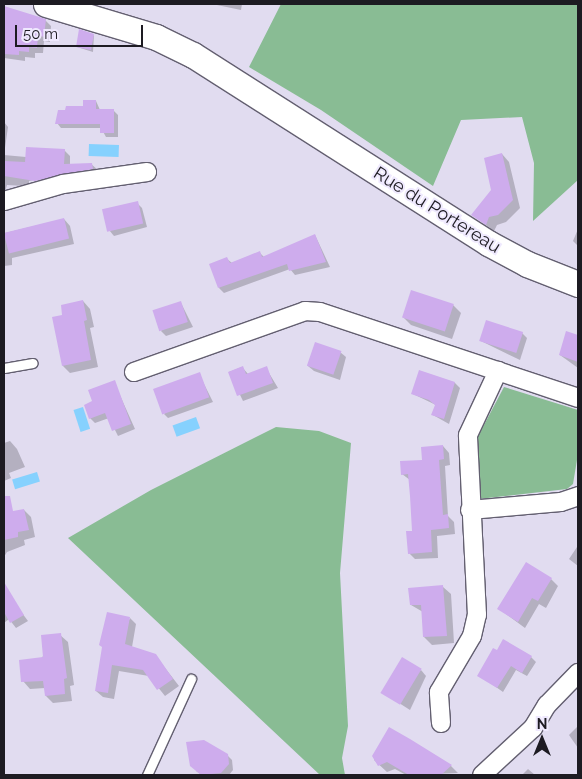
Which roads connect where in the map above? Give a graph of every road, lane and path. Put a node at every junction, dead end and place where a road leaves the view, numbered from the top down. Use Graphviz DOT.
graph roads {
  1 [pos="46,4"];
  2 [pos="147,172"];
  3 [pos="4,201"];
  4 [pos="578,284"];
  5 [pos="33,363"];
  6 [pos="4,368"];
  7 [pos="498,371"];
  8 [pos="134,372"];
  9 [pos="578,398"];
  10 [pos="578,496"];
  11 [pos="470,510"];
  12 [pos="578,675"];
  13 [pos="191,679"];
  14 [pos="441,722"];
  15 [pos="147,775"];
  16 [pos="482,775"];
  1 -- 4 [label="street, Rue du Portereau"];
  2 -- 3 [label="street"];
  5 -- 6 [label="lane"];
  7 -- 8 [label="street"];
  7 -- 9 [label="street"];
  7 -- 11 [label="street"];
  10 -- 11 [label="street"];
  11 -- 14 [label="street"];
  12 -- 16 [label="street"];
  13 -- 15 [label="lane"];
}
